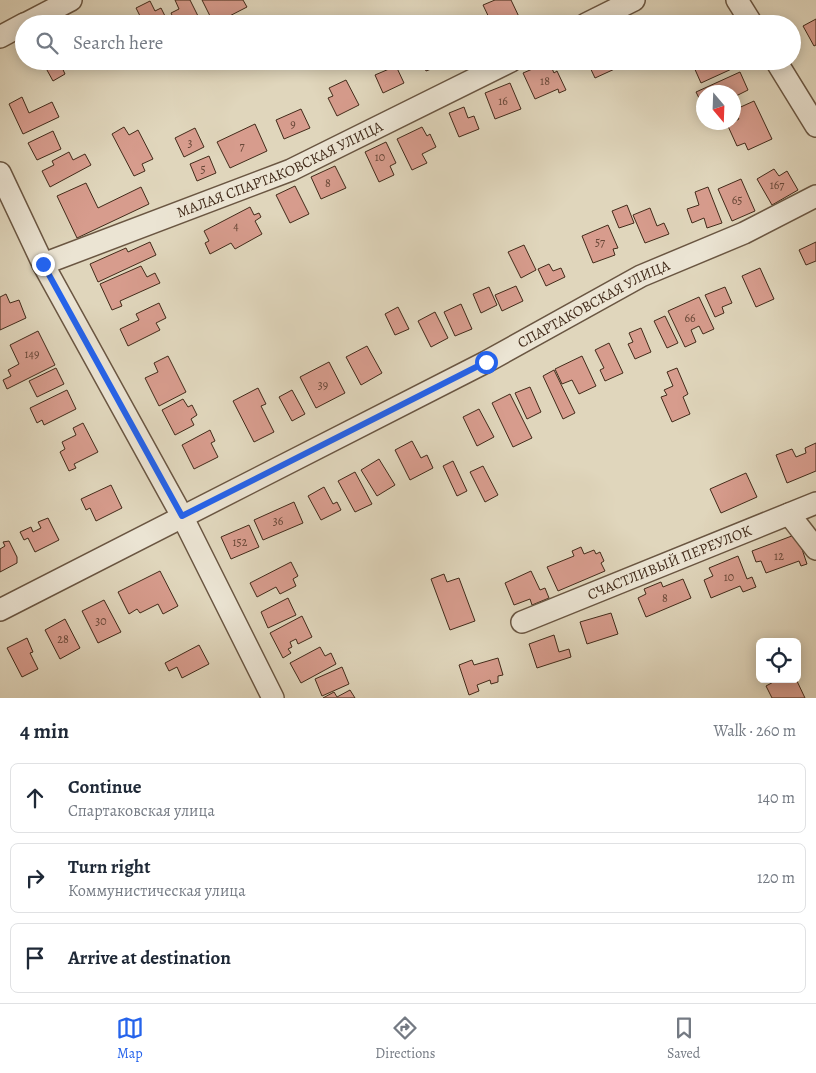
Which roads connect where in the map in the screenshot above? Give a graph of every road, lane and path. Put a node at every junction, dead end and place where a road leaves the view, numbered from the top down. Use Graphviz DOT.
graph roads {
  1 [pos="71,0"];
  2 [pos="634,0"];
  3 [pos="737,0"];
  4 [pos="42,15"];
  5 [pos="604,15"];
  6 [pos="746,15"];
  7 [pos="15,29"];
  8 [pos="0,37"];
  9 [pos="493,70"];
  10 [pos="782,70"];
  11 [pos="816,126"];
  12 [pos="0,173"];
  13 [pos="816,196"];
  14 [pos="43,264"];
  15 [pos="816,503"];
  16 [pos="789,514"];
  17 [pos="182,516"];
  18 [pos="816,549"];
  19 [pos="0,610"];
  20 [pos="522,622"];
  21 [pos="273,698"];
  1 -- 4 [label="street"];
  2 -- 5 [label="street"];
  3 -- 6 [label="street"];
  7 -- 8 [label="street"];
  9 -- 14 [label="street, МАЛАЯ СПАРТАКОВСКАЯ УЛИЦА"];
  10 -- 11 [label="street"];
  12 -- 14 [label="street"];
  13 -- 17 [label="street, СПАРТАКОВСКАЯ УЛИЦА"];
  14 -- 17 [label="street"];
  15 -- 16 [label="street, СЧАСТЛИВЫЙ ПЕРЕУЛОК"];
  16 -- 18 [label="street"];
  16 -- 20 [label="street, СЧАСТЛИВЫЙ ПЕРЕУЛОК"];
  17 -- 19 [label="street, СПАРТАКОВСКАЯ УЛИЦА"];
  17 -- 21 [label="street"];
}
